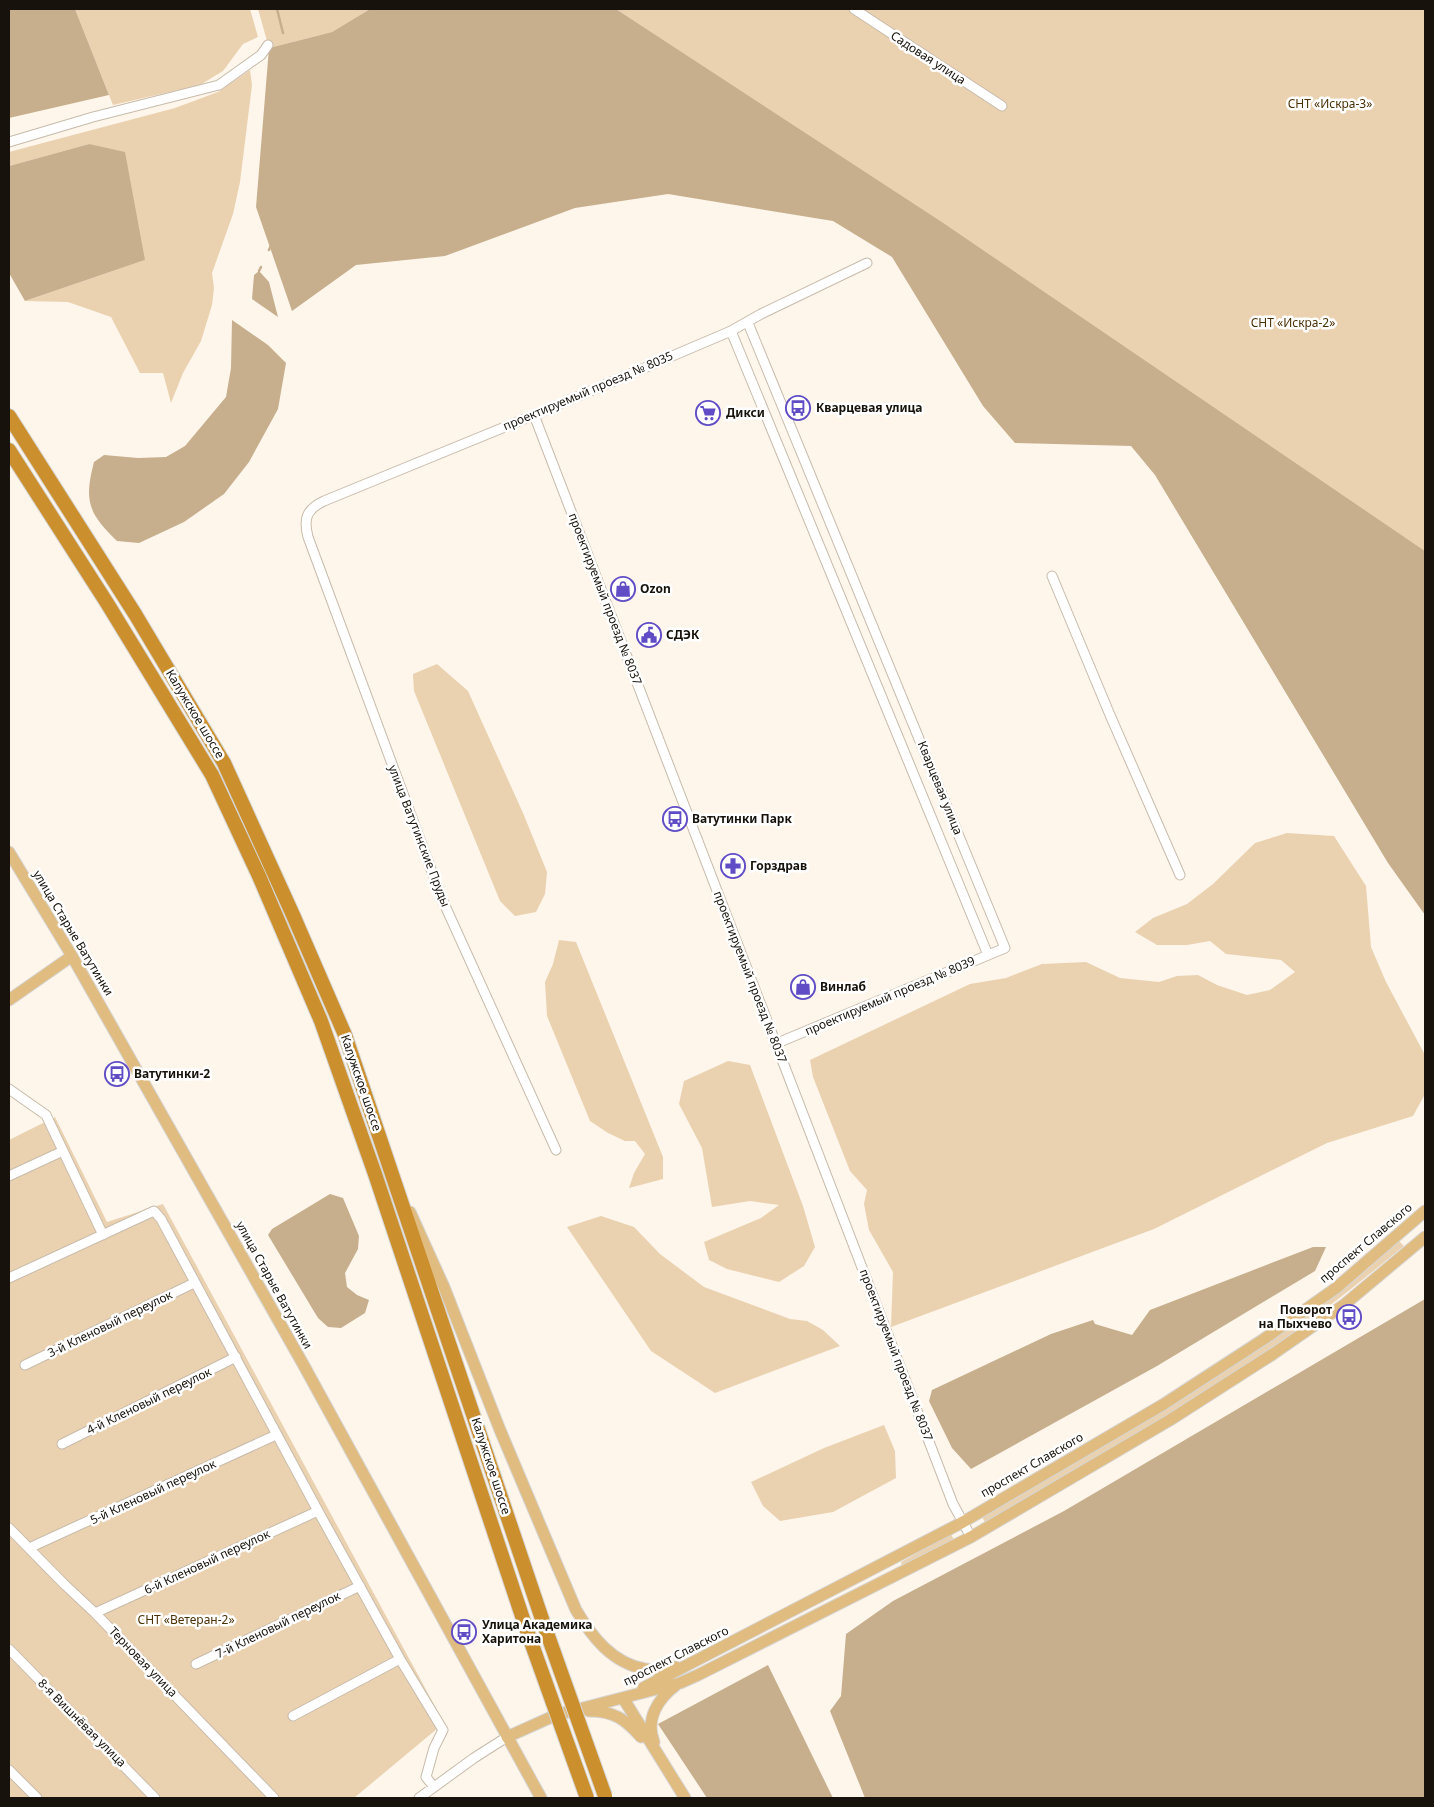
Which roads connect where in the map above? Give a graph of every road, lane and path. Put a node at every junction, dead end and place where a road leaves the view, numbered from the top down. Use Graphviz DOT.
graph roads {
  1 [pos="854,9"];
  2 [pos="268,45"];
  3 [pos="1002,106"];
  4 [pos="9,142"];
  5 [pos="867,263"];
  6 [pos="748,323"];
  7 [pos="731,331"];
  8 [pos="534,415"];
  9 [pos="9,416"];
  10 [pos="9,450"];
  11 [pos="308,514"];
  12 [pos="1052,576"];
  13 [pos="9,852"];
  14 [pos="1180,875"];
  15 [pos="1005,948"];
  16 [pos="988,955"];
  17 [pos="72,956"];
  18 [pos="9,1000"];
  19 [pos="775,1044"];
  20 [pos="9,1089"];
  21 [pos="556,1150"];
  22 [pos="63,1151"];
  23 [pos="391,1169"];
  24 [pos="9,1176"];
  25 [pos="1424,1214"];
  26 [pos="103,1235"];
  27 [pos="1425,1237"];
  28 [pos="1425,1242"];
  29 [pos="1411,1249"];
  30 [pos="9,1278"];
  31 [pos="194,1283"];
  32 [pos="236,1358"];
  33 [pos="25,1365"];
  34 [pos="276,1435"];
  35 [pos="62,1444"];
  36 [pos="318,1511"];
  37 [pos="963,1522"];
  38 [pos="9,1528"];
  39 [pos="971,1537"];
  40 [pos="29,1548"];
  41 [pos="360,1586"];
  42 [pos="96,1613"];
  43 [pos="9,1648"];
  44 [pos="400,1659"];
  45 [pos="196,1664"];
  46 [pos="685,1666"];
  47 [pos="680,1683"];
  48 [pos="623,1698"];
  49 [pos="577,1710"];
  50 [pos="292,1716"];
  51 [pos="507,1737"];
  52 [pos="658,1755"];
  53 [pos="9,1770"];
  54 [pos="434,1787"];
  55 [pos="605,1797"];
  56 [pos="37,1798"];
  57 [pos="155,1798"];
  58 [pos="274,1798"];
  59 [pos="419,1798"];
  60 [pos="541,1798"];
  61 [pos="586,1798"];
  62 [pos="685,1798"];
  1 -- 3 [label="street, Садовая улица"];
  2 -- 4 [label="street"];
  5 -- 6 [label="street, проектируемый проезд № 8035"];
  6 -- 7 [label="street, проектируемый проезд № 8035"];
  6 -- 15 [label="street, Кварцевая улица"];
  7 -- 8 [label="street, проектируемый проезд № 8035"];
  7 -- 16 [label="street, Кварцевая улица"];
  8 -- 11 [label="street, проектируемый проезд № 8035"];
  8 -- 19 [label="street, проектируемый проезд № 8037"];
  9 -- 23 [label="highway, Калужское шоссе"];
  10 -- 61 [label="highway, Калужское шоссе, bridge"];
  11 -- 21 [label="street, улица Ватутинские Пруды"];
  12 -- 14 [label="street"];
  13 -- 17 [label="main road, улица Старые Ватутинки"];
  15 -- 16 [label="street, проектируемый проезд № 8039"];
  16 -- 19 [label="street, проектируемый проезд № 8039"];
  17 -- 18 [label="main road"];
  17 -- 51 [label="main road, улица Старые Ватутинки"];
  19 -- 37 [label="street, проектируемый проезд № 8037"];
  20 -- 22 [label="street"];
  22 -- 24 [label="street"];
  22 -- 26 [label="street"];
  23 -- 46 [label="main road"];
  23 -- 55 [label="highway, Калужское шоссе, bridge"];
  25 -- 37 [label="main road, проспект Славского"];
  26 -- 30 [label="street"];
  26 -- 31 [label="street"];
  27 -- 29 [label="main road, проспект Славского"];
  28 -- 29 [label="street"];
  29 -- 39 [label="main road, проспект Славского"];
  31 -- 32 [label="street"];
  31 -- 33 [label="street, 3-й Кленовый переулок"];
  32 -- 34 [label="street"];
  32 -- 35 [label="street, 4-й Кленовый переулок"];
  34 -- 36 [label="street"];
  34 -- 40 [label="street, 5-й Кленовый переулок"];
  36 -- 41 [label="street"];
  36 -- 42 [label="street, 6-й Кленовый переулок"];
  37 -- 39 [label="street, проектируемый проезд № 8037"];
  37 -- 46 [label="main road, проспект Славского"];
  38 -- 40 [label="street, Терновая улица"];
  39 -- 47 [label="main road, проспект Славского"];
  40 -- 42 [label="street, Терновая улица"];
  41 -- 44 [label="street"];
  41 -- 45 [label="street, 7-й Кленовый переулок"];
  42 -- 58 [label="street, Терновая улица"];
  43 -- 57 [label="street, 8-я Вишнёвая улица"];
  44 -- 50 [label="street"];
  44 -- 54 [label="street"];
  46 -- 48 [label="main road, проспект Славского"];
  47 -- 48 [label="main road, проспект Славского"];
  47 -- 52 [label="main road"];
  48 -- 49 [label="main road, проспект Славского"];
  48 -- 52 [label="main road"];
  49 -- 51 [label="main road, проспект Славского"];
  49 -- 52 [label="main road"];
  51 -- 54 [label="street"];
  51 -- 60 [label="main road"];
  52 -- 62 [label="main road"];
  53 -- 56 [label="street"];
  54 -- 59 [label="street"];
}
